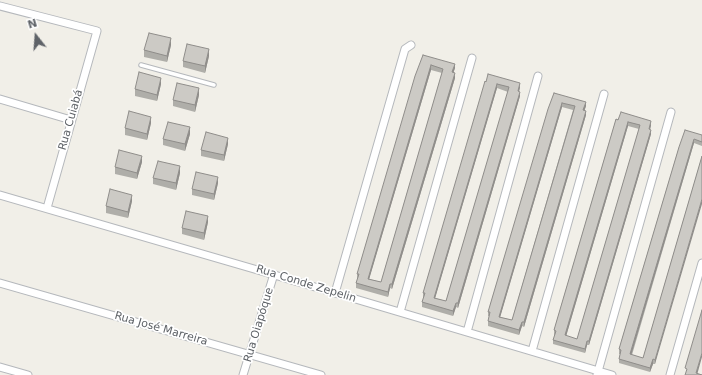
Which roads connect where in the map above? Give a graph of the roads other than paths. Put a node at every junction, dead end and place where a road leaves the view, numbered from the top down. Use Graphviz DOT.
graph roads {
  1 [pos="0,6"];
  2 [pos="411,45"];
  3 [pos="472,58"];
  4 [pos="141,65"];
  5 [pos="538,76"];
  6 [pos="214,85"];
  7 [pos="604,94"];
  8 [pos="0,99"];
  9 [pos="671,112"];
  10 [pos="71,120"];
  11 [pos="0,195"];
  12 [pos="47,208"];
  13 [pos="702,263"];
  14 [pos="274,274"];
  15 [pos="0,283"];
  16 [pos="336,293"];
  17 [pos="400,312"];
  18 [pos="468,332"];
  19 [pos="532,351"];
  20 [pos="249,354"];
  21 [pos="0,367"];
  22 [pos="597,373"];
  23 [pos="28,375"];
  24 [pos="243,375"];
  25 [pos="321,375"];
  26 [pos="612,375"];
  27 [pos="670,375"];
  1 -- 10 [label="street, Rua Cuiabá"];
  2 -- 16 [label="street"];
  3 -- 17 [label="street"];
  4 -- 6 [label="lane"];
  5 -- 18 [label="street"];
  7 -- 19 [label="street"];
  8 -- 10 [label="street"];
  9 -- 22 [label="street"];
  10 -- 12 [label="street, Rua Cuiabá"];
  11 -- 12 [label="street, Rua Conde Zepelin"];
  12 -- 14 [label="street, Rua Conde Zepelin"];
  13 -- 27 [label="street"];
  14 -- 16 [label="street, Rua Conde Zepelin"];
  14 -- 20 [label="street, Rua Oiapóque"];
  15 -- 20 [label="street, Rua José Marreira"];
  16 -- 17 [label="street, Rua Conde Zepelin"];
  17 -- 18 [label="street, Rua Conde Zepelin"];
  18 -- 19 [label="street, Rua Conde Zepelin"];
  19 -- 22 [label="street, Rua Conde Zepelin"];
  20 -- 24 [label="street, Rua Oiapóque"];
  20 -- 25 [label="street, Rua José Marreira"];
  21 -- 23 [label="street"];
  22 -- 26 [label="street, Rua Conde Zepelin"];
}
